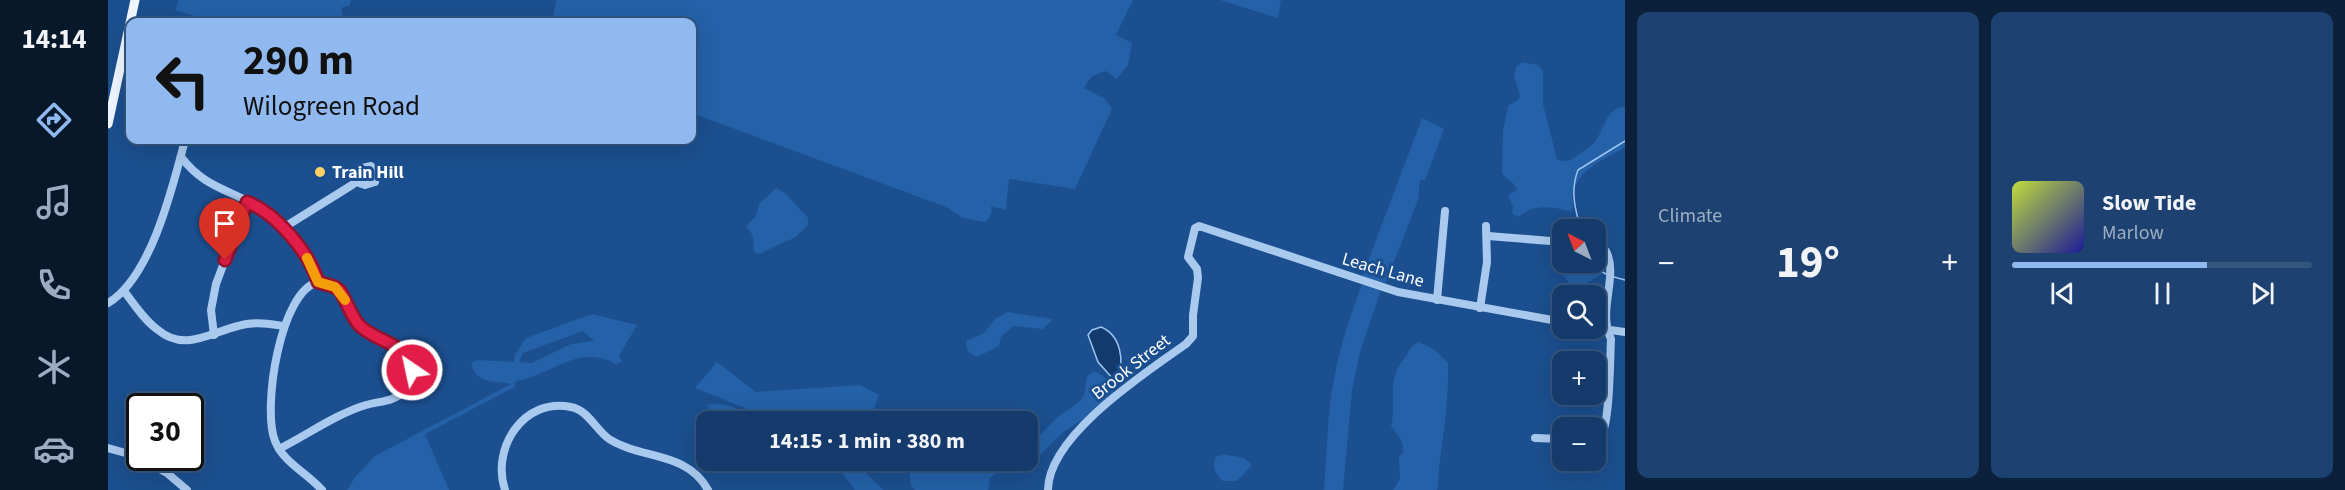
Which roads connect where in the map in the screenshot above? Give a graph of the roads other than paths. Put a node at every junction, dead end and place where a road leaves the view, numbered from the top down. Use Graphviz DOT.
graph roads {
  1 [pos="135,0"];
  2 [pos="131,18"];
  3 [pos="126,41"];
  4 [pos="108,124"];
  5 [pos="185,144"];
  6 [pos="181,157"];
  7 [pos="356,182"];
  8 [pos="247,202"];
  9 [pos="1445,211"];
  10 [pos="1199,226"];
  11 [pos="1486,226"];
  12 [pos="283,228"];
  13 [pos="1488,236"];
  14 [pos="1552,241"];
  15 [pos="1606,251"];
  16 [pos="318,282"];
  17 [pos="124,291"];
  18 [pos="1437,300"];
  19 [pos="108,303"];
  20 [pos="1480,308"];
  21 [pos="1552,320"];
  22 [pos="284,326"];
  23 [pos="1607,331"];
  24 [pos="1625,332"];
  25 [pos="213,334"];
  26 [pos="1606,417"];
  27 [pos="1535,438"];
  28 [pos="1552,439"];
  29 [pos="108,448"];
  30 [pos="279,449"];
  31 [pos="126,453"];
  32 [pos="164,471"];
  33 [pos="187,490"];
  34 [pos="322,490"];
  35 [pos="505,490"];
  36 [pos="708,490"];
  37 [pos="1048,490"];
  1 -- 2 [label="main road"];
  3 -- 4 [label="main road"];
  5 -- 6 [label="street"];
  6 -- 8 [label="street"];
  6 -- 17 [label="street"];
  7 -- 7 [label="street"];
  7 -- 12 [label="street"];
  8 -- 12 [label="street"];
  8 -- 25 [label="street"];
  9 -- 18 [label="street"];
  10 -- 18 [label="street, Leach Lane"];
  10 -- 37 [label="street, Brook Street"];
  11 -- 13 [label="street"];
  12 -- 16 [label="street"];
  13 -- 14 [label="street"];
  13 -- 20 [label="street"];
  15 -- 23 [label="street"];
  16 -- 22 [label="street"];
  16 -- 30 [label="street"];
  17 -- 19 [label="street"];
  17 -- 25 [label="street"];
  18 -- 20 [label="street, Leach Lane"];
  20 -- 21 [label="street, Leach Lane"];
  22 -- 25 [label="street"];
  22 -- 30 [label="street"];
  23 -- 24 [label="street"];
  23 -- 26 [label="street"];
  27 -- 28 [label="street"];
  29 -- 31 [label="street"];
  30 -- 34 [label="street"];
  32 -- 33 [label="street"];
  35 -- 36 [label="street"];
}
